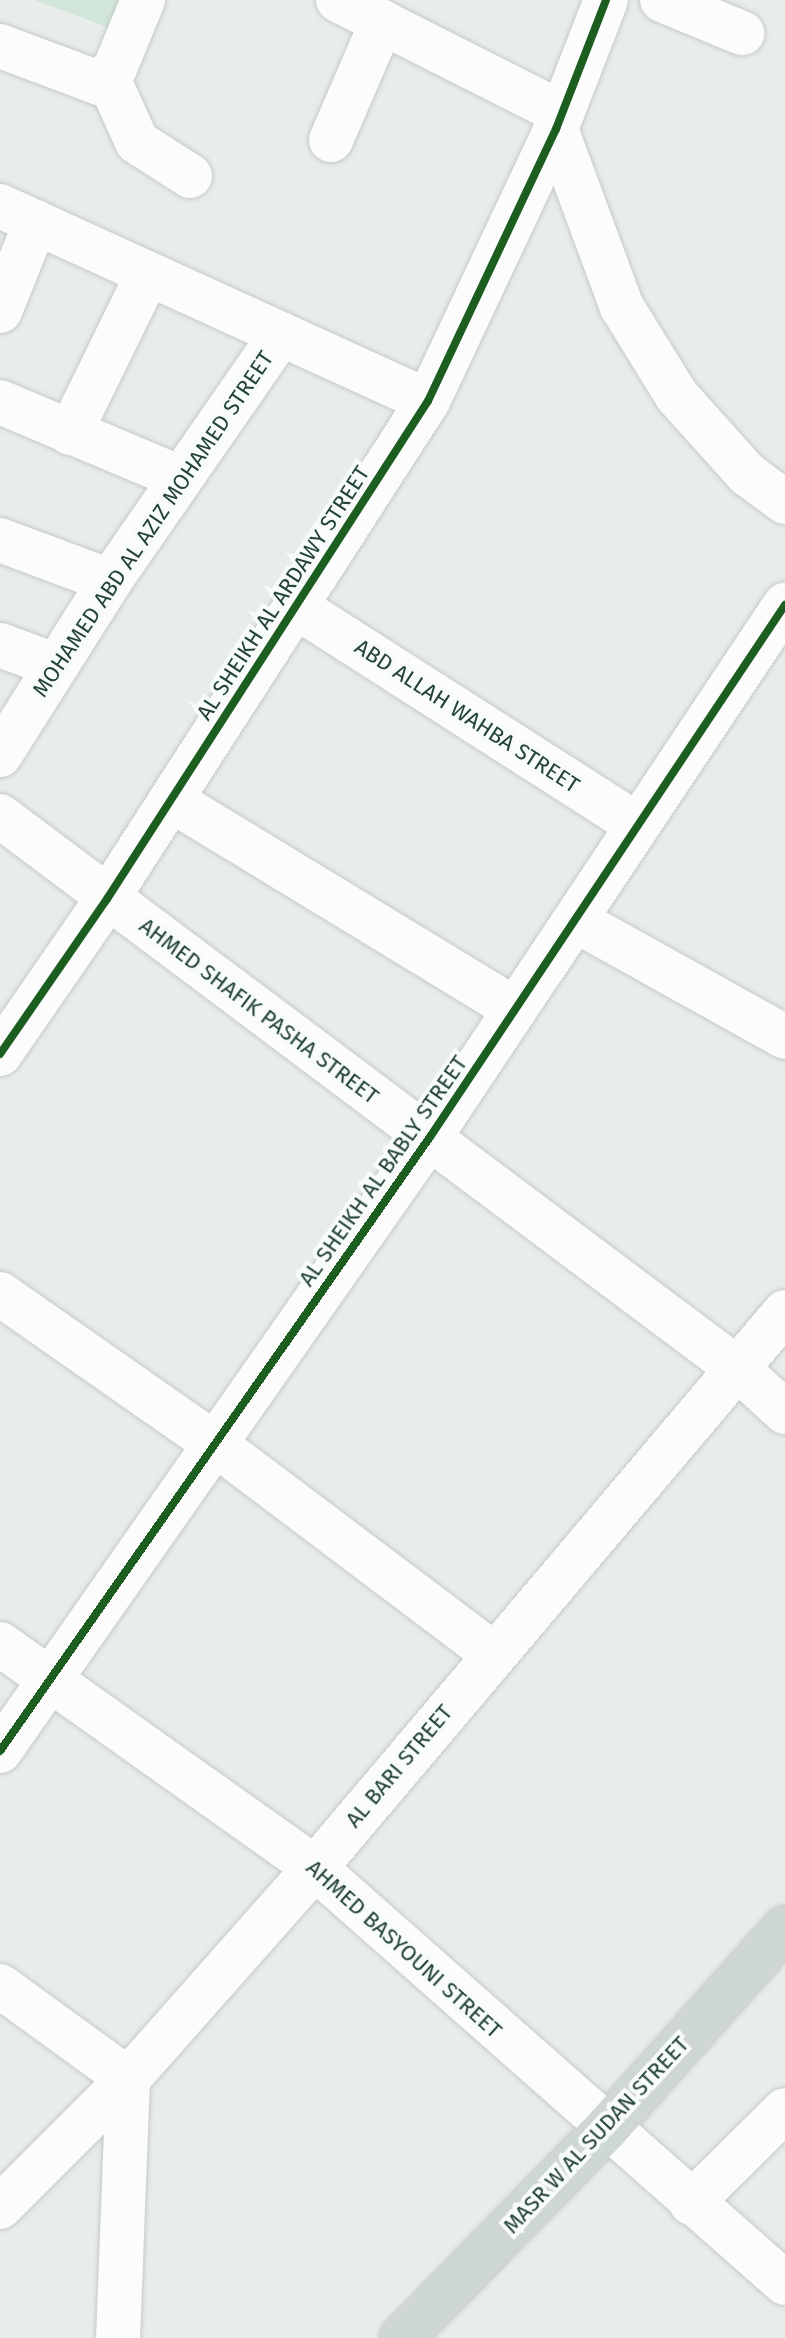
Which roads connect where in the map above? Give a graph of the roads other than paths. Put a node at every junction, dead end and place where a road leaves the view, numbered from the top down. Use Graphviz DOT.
graph roads {
  1 [pos="143,0"];
  2 [pos="338,0"];
  3 [pos="606,0"];
  4 [pos="662,0"];
  5 [pos="382,22"];
  6 [pos="742,33"];
  7 [pos="0,46"];
  8 [pos="108,78"];
  9 [pos="559,121"];
  10 [pos="331,140"];
  11 [pos="190,176"];
  12 [pos="18,214"];
  13 [pos="148,274"];
  14 [pos="0,311"];
  15 [pos="281,334"];
  16 [pos="428,401"];
  17 [pos="0,402"];
  18 [pos="70,433"];
  19 [pos="181,478"];
  20 [pos="785,502"];
  21 [pos="0,540"];
  22 [pos="110,581"];
  23 [pos="785,605"];
  24 [pos="295,606"];
  25 [pos="0,645"];
  26 [pos="54,665"];
  27 [pos="5,739"];
  28 [pos="171,800"];
  29 [pos="0,816"];
  30 [pos="638,825"];
  31 [pos="107,899"];
  32 [pos="575,920"];
  33 [pos="515,1009"];
  34 [pos="785,1037"];
  35 [pos="0,1054"];
  36 [pos="430,1137"];
  37 [pos="0,1294"];
  38 [pos="785,1312"];
  39 [pos="738,1369"];
  40 [pos="785,1412"];
  41 [pos="215,1444"];
  42 [pos="0,1644"];
  43 [pos="492,1653"];
  44 [pos="50,1679"];
  45 [pos="0,1751"];
  46 [pos="315,1868"];
  47 [pos="785,1928"];
  48 [pos="0,1986"];
  49 [pos="128,2079"];
  50 [pos="785,2110"];
  51 [pos="606,2129"];
  52 [pos="691,2203"];
  53 [pos="0,2207"];
  54 [pos="785,2283"];
  55 [pos="118,2338"];
  56 [pos="402,2338"];
  1 -- 8 [label="street"];
  2 -- 5 [label="street"];
  3 -- 9 [label="street, AL SHEIKH AL ARDAWY STREET"];
  4 -- 6 [label="street"];
  5 -- 9 [label="street"];
  5 -- 10 [label="street"];
  7 -- 8 [label="street"];
  8 -- 11 [label="street"];
  9 -- 16 [label="street, AL SHEIKH AL ARDAWY STREET"];
  9 -- 20 [label="street"];
  12 -- 13 [label="street"];
  12 -- 14 [label="street"];
  13 -- 15 [label="street"];
  13 -- 18 [label="street"];
  15 -- 16 [label="street"];
  15 -- 19 [label="street, MOHAMED ABD AL AZIZ MOHAMED STREET"];
  16 -- 24 [label="street, AL SHEIKH AL ARDAWY STREET"];
  17 -- 18 [label="street"];
  18 -- 19 [label="street"];
  19 -- 22 [label="street, MOHAMED ABD AL AZIZ MOHAMED STREET"];
  21 -- 22 [label="street"];
  22 -- 26 [label="street, MOHAMED ABD AL AZIZ MOHAMED STREET"];
  23 -- 30 [label="street, AL SHEIKH AL BABLY STREET"];
  24 -- 28 [label="street, AL SHEIKH AL ARDAWY STREET"];
  24 -- 30 [label="street, ABD ALLAH WAHBA STREET"];
  25 -- 26 [label="street"];
  26 -- 27 [label="street, MOHAMED ABD AL AZIZ MOHAMED STREET"];
  28 -- 31 [label="street, AL SHEIKH AL ARDAWY STREET"];
  28 -- 33 [label="street"];
  29 -- 31 [label="street, AHMED SHAFIK PASHA STREET"];
  30 -- 32 [label="street, AL SHEIKH AL BABLY STREET"];
  31 -- 35 [label="street, AL SHEIKH AL ARDAWY STREET"];
  31 -- 36 [label="street, AHMED SHAFIK PASHA STREET"];
  32 -- 33 [label="street, AL SHEIKH AL BABLY STREET"];
  32 -- 34 [label="street"];
  33 -- 36 [label="street, AL SHEIKH AL BABLY STREET"];
  36 -- 39 [label="street, AHMED SHAFIK PASHA STREET"];
  36 -- 41 [label="street, AL SHEIKH AL BABLY STREET"];
  37 -- 41 [label="street"];
  38 -- 39 [label="street, AL BARI STREET"];
  39 -- 40 [label="street, AHMED SHAFIK PASHA STREET"];
  39 -- 43 [label="street, AL BARI STREET"];
  41 -- 43 [label="street"];
  41 -- 44 [label="street, AL SHEIKH AL BABLY STREET"];
  42 -- 44 [label="street, AHMED BASYOUNI STREET"];
  43 -- 46 [label="street, AL BARI STREET"];
  44 -- 45 [label="street, AL SHEIKH AL BABLY STREET"];
  44 -- 46 [label="street, AHMED BASYOUNI STREET"];
  46 -- 49 [label="street, AL BARI STREET"];
  46 -- 51 [label="street, AHMED BASYOUNI STREET"];
  47 -- 51 [label="main road, MASR W AL SUDAN STREET"];
  48 -- 49 [label="street"];
  49 -- 53 [label="street, AL BARI STREET"];
  49 -- 55 [label="street"];
  50 -- 52 [label="street"];
  51 -- 52 [label="street, AHMED BASYOUNI STREET"];
  51 -- 56 [label="main road, MASR W AL SUDAN STREET"];
  52 -- 54 [label="street, AHMED BASYOUNI STREET"];
}
